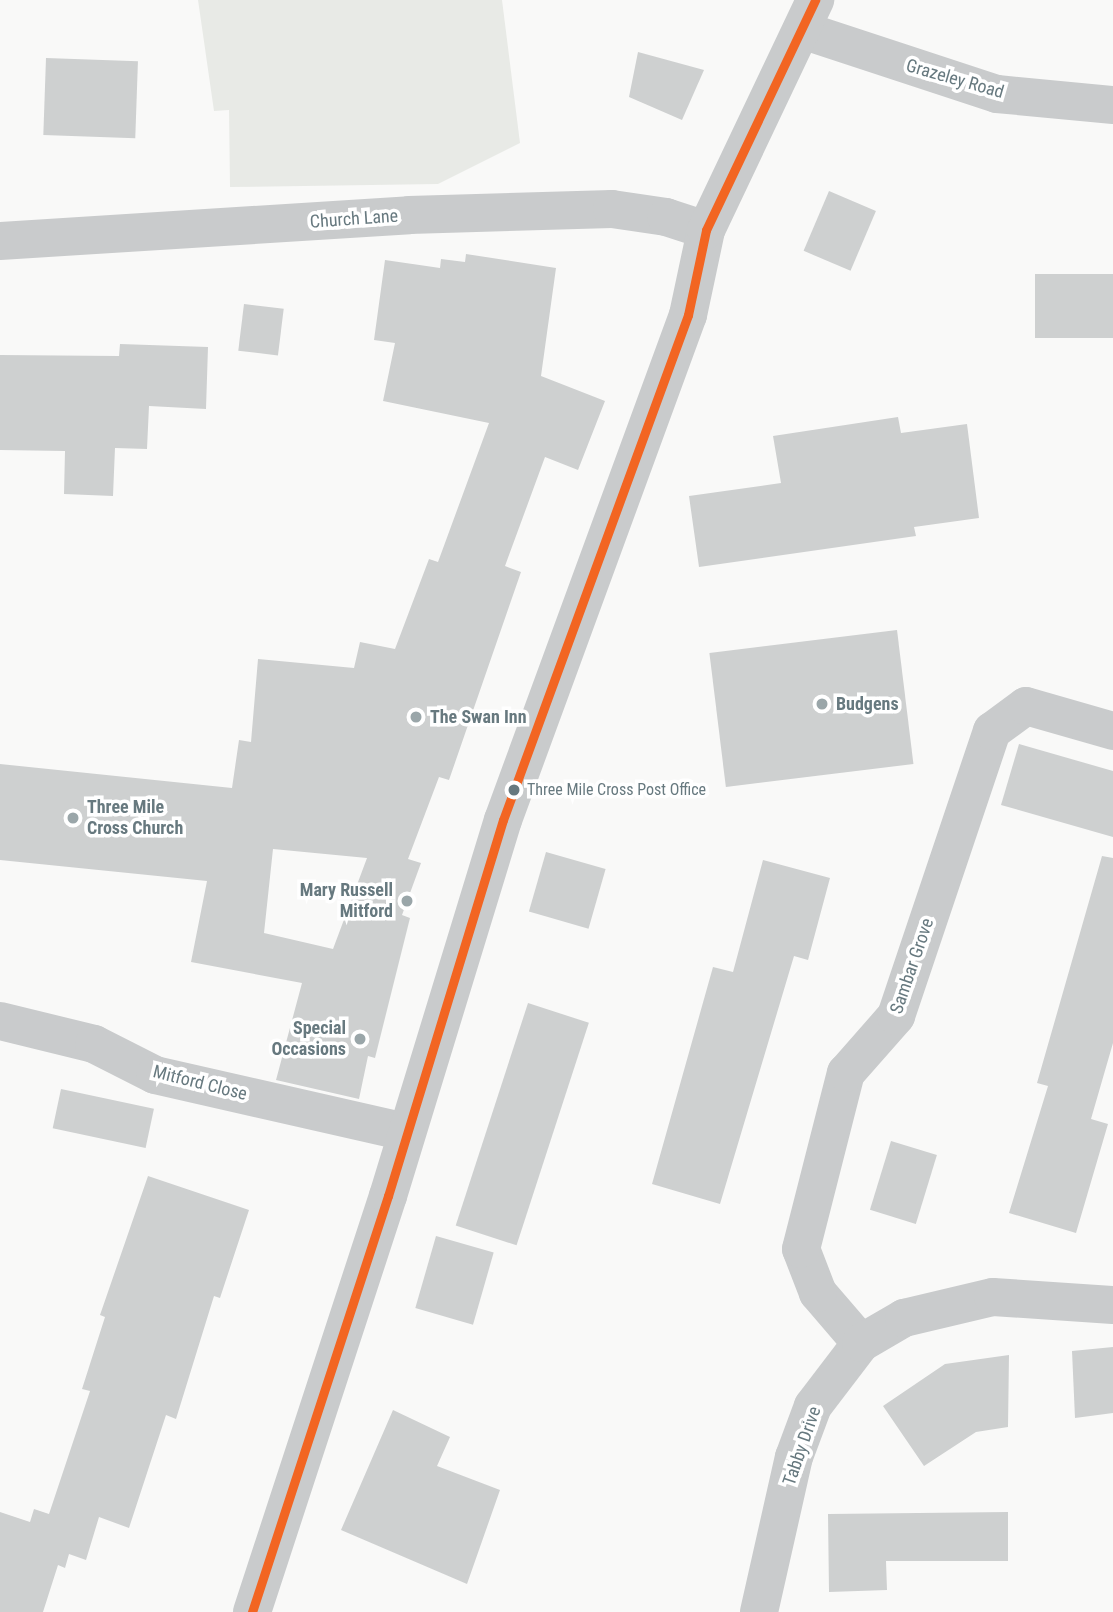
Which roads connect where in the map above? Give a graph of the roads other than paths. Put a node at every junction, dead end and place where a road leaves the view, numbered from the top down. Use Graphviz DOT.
graph roads {
  1 [pos="809,15"];
  2 [pos="1113,105"];
  3 [pos="706,230"];
  4 [pos="0,241"];
  5 [pos="1113,731"];
  6 [pos="0,1021"];
  7 [pos="405,1132"];
  8 [pos="1113,1305"];
  9 [pos="861,1343"];
  10 [pos="251,1612"];
  11 [pos="759,1612"];
  1 -- 2 [label="street, Grazeley Road"];
  1 -- 3 [label="street"];
  3 -- 4 [label="street, Church Lane"];
  3 -- 7 [label="street"];
  5 -- 9 [label="street, Sambar Grove"];
  6 -- 7 [label="street, Mitford Close"];
  7 -- 10 [label="street"];
  8 -- 9 [label="street, Tabby Drive"];
  9 -- 11 [label="street, Tabby Drive"];
}
